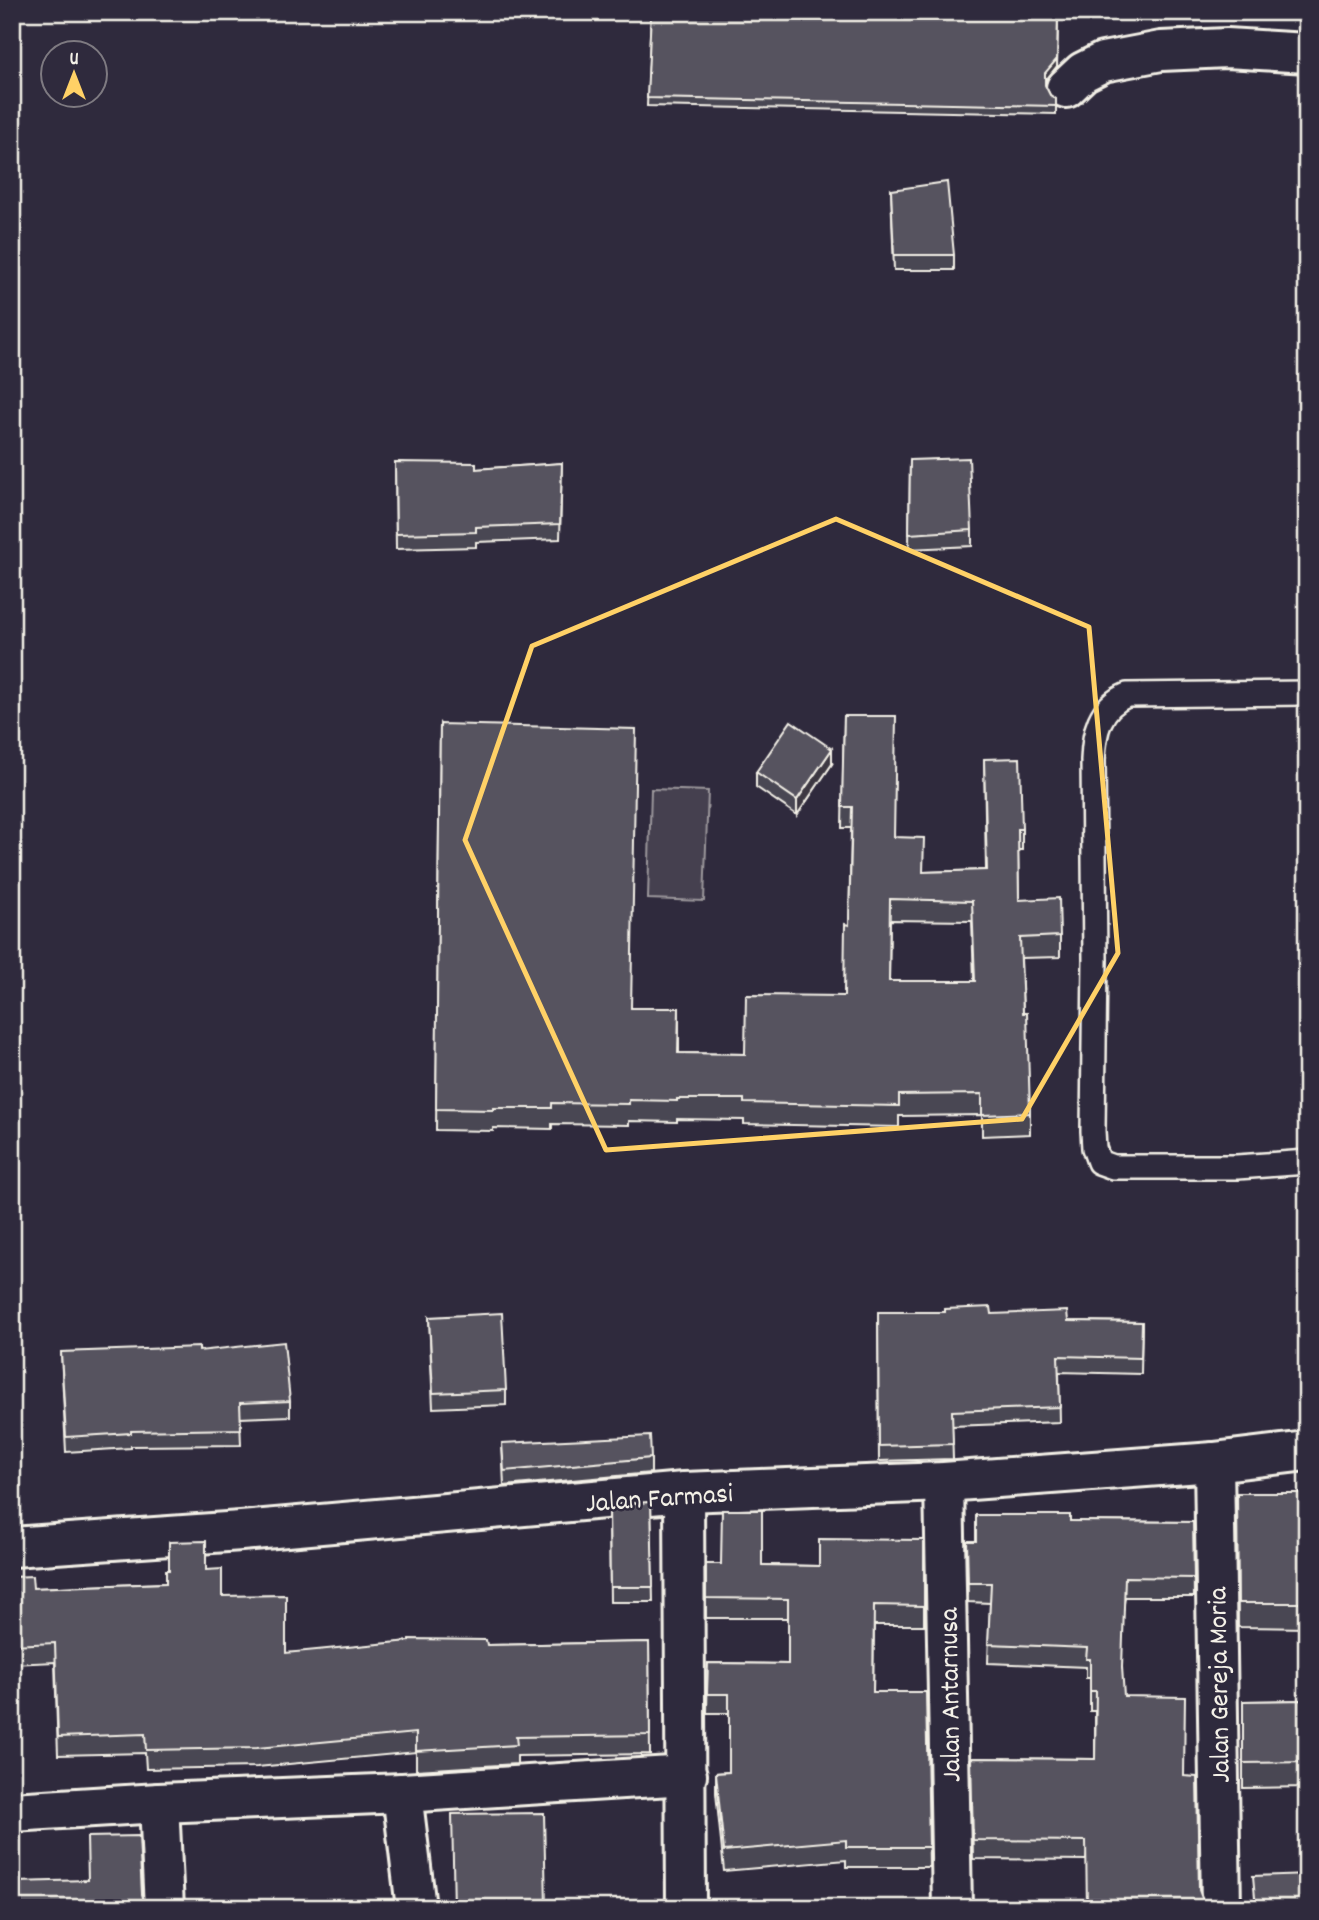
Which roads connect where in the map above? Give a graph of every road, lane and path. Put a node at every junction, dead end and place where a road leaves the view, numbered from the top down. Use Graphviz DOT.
graph roads {
  1 [pos="1307,53"];
  2 [pos="1066,88"];
  3 [pos="1307,693"];
  4 [pos="1307,1162"];
  5 [pos="1307,1451"];
  6 [pos="1214,1462"];
  7 [pos="944,1482"];
  8 [pos="684,1492"];
  9 [pos="12,1547"];
  10 [pos="687,1775"];
  11 [pos="402,1793"];
  12 [pos="159,1802"];
  13 [pos="12,1812"];
  14 [pos="164,1908"];
  15 [pos="416,1908"];
  16 [pos="686,1908"];
  17 [pos="952,1908"];
  18 [pos="1221,1908"];
  1 -- 2 [label="street"];
  3 -- 4 [label="lane"];
  5 -- 6 [label="street, Jalan Farmasi"];
  6 -- 7 [label="street, Jalan Farmasi"];
  6 -- 18 [label="street, Jalan Gereja Moria"];
  7 -- 8 [label="street, Jalan Farmasi"];
  7 -- 17 [label="street, Jalan Antarnusa"];
  8 -- 9 [label="street, Jalan Farmasi"];
  8 -- 10 [label="street"];
  10 -- 11 [label="street"];
  10 -- 16 [label="street"];
  11 -- 12 [label="street"];
  11 -- 15 [label="street"];
  12 -- 13 [label="street"];
  12 -- 14 [label="street"];
}
